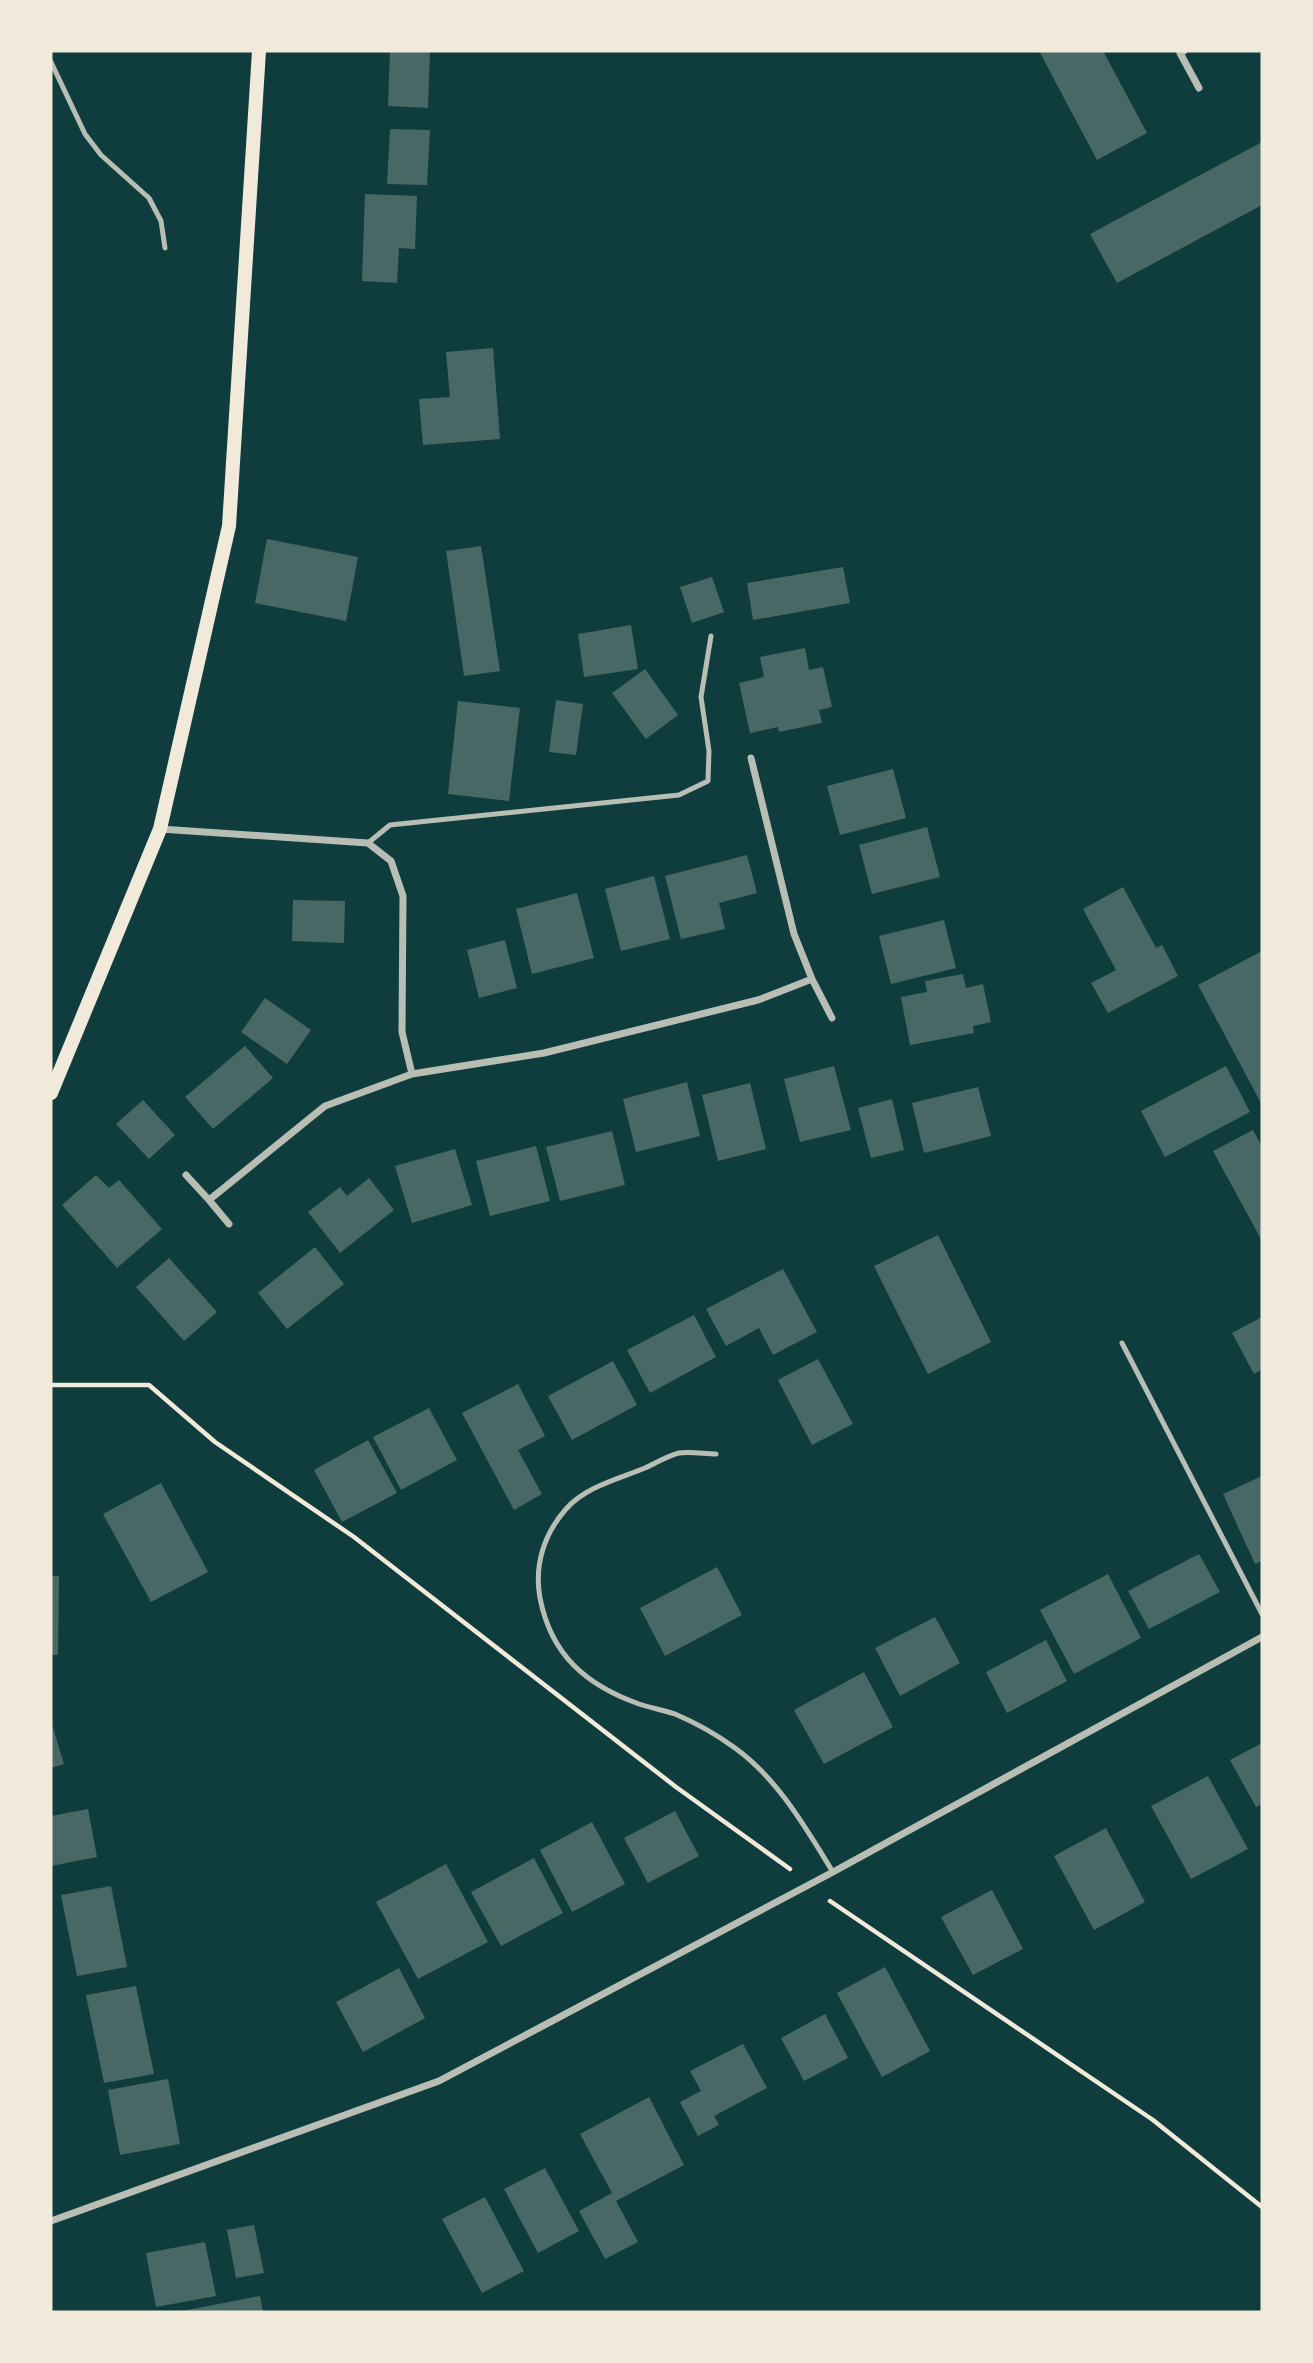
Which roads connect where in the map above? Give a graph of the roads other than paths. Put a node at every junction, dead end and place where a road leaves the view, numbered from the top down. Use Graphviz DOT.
graph roads {
  1 [pos="258,51"];
  2 [pos="1181,52"];
  3 [pos="51,62"];
  4 [pos="1199,88"];
  5 [pos="165,248"];
  6 [pos="711,636"];
  7 [pos="751,758"];
  8 [pos="160,829"];
  9 [pos="368,844"];
  10 [pos="812,979"];
  11 [pos="832,1018"];
  12 [pos="412,1074"];
  13 [pos="51,1093"];
  14 [pos="186,1175"];
  15 [pos="209,1200"];
  16 [pos="229,1224"];
  17 [pos="1122,1343"];
  18 [pos="716,1454"];
  19 [pos="1262,1614"];
  20 [pos="1262,1637"];
  21 [pos="832,1872"];
  22 [pos="51,2221"];
  1 -- 8 [label="main road"];
  2 -- 4 [label="street"];
  3 -- 5 [label="lane"];
  6 -- 9 [label="lane"];
  7 -- 10 [label="street"];
  8 -- 9 [label="street"];
  8 -- 13 [label="main road"];
  9 -- 12 [label="street"];
  10 -- 11 [label="street"];
  10 -- 12 [label="street"];
  12 -- 15 [label="street"];
  14 -- 15 [label="street"];
  15 -- 16 [label="street"];
  17 -- 19 [label="lane"];
  18 -- 21 [label="lane"];
  20 -- 21 [label="street"];
  21 -- 22 [label="street"];
}
